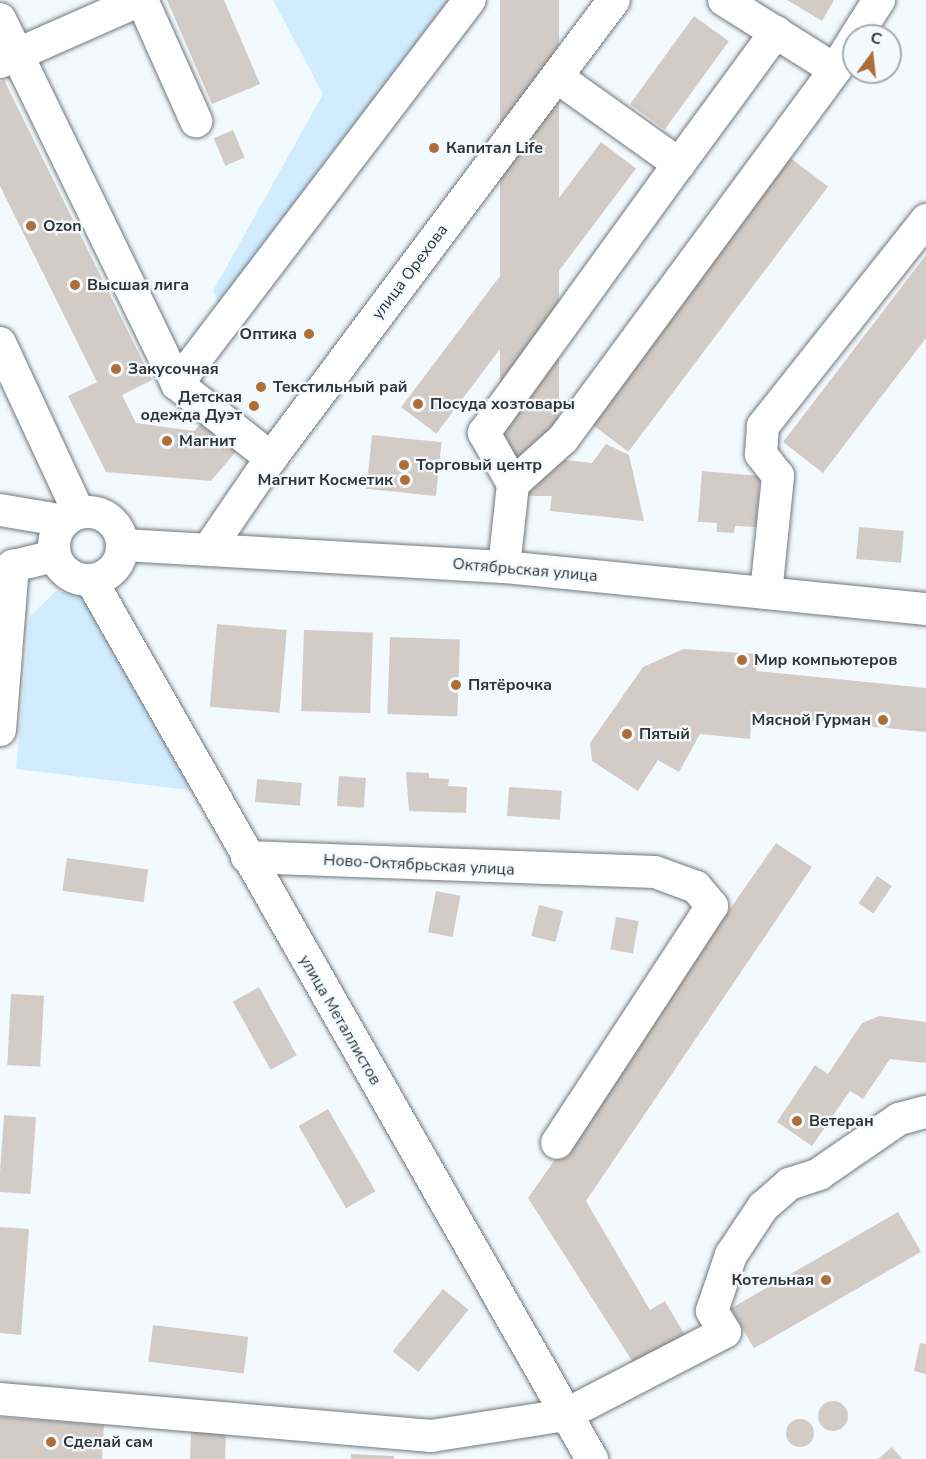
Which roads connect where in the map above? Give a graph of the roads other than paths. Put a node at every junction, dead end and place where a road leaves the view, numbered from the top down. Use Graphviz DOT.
graph roads {
  1 [pos="141,0"];
  2 [pos="470,0"];
  3 [pos="614,0"];
  4 [pos="724,0"];
  5 [pos="879,0"];
  6 [pos="0,19"];
  7 [pos="864,24"];
  8 [pos="776,32"];
  9 [pos="8,58"];
  10 [pos="842,59"];
  11 [pos="835,70"];
  12 [pos="557,76"];
  13 [pos="196,121"];
  14 [pos="679,164"];
  15 [pos="926,220"];
  16 [pos="0,343"];
  17 [pos="177,384"];
  18 [pos="271,458"];
  19 [pos="513,484"];
  20 [pos="0,510"];
  21 [pos="72,517"];
  22 [pos="122,544"];
  23 [pos="210,547"];
  24 [pos="55,556"];
  25 [pos="504,567"];
  26 [pos="91,580"];
  27 [pos="766,593"];
  28 [pos="926,609"];
  29 [pos="0,730"];
  30 [pos="247,857"];
  31 [pos="926,1112"];
  32 [pos="557,1143"];
  33 [pos="0,1399"];
  34 [pos="565,1415"];
  35 [pos="430,1448"];
  36 [pos="592,1459"];
  1 -- 9 [label="street"];
  1 -- 13 [label="street"];
  2 -- 17 [label="street"];
  3 -- 12 [label="street, улица Орехова"];
  4 -- 8 [label="street"];
  5 -- 7 [label="street"];
  6 -- 9 [label="street"];
  8 -- 11 [label="street"];
  8 -- 14 [label="street"];
  9 -- 17 [label="street"];
  10 -- 11 [label="street"];
  11 -- 19 [label="street"];
  12 -- 14 [label="street"];
  12 -- 18 [label="street, улица Орехова"];
  14 -- 19 [label="street"];
  15 -- 27 [label="street"];
  16 -- 21 [label="street"];
  17 -- 18 [label="street"];
  18 -- 23 [label="street, улица Орехова"];
  19 -- 25 [label="street"];
  20 -- 21 [label="street"];
  21 -- 22 [label="street"];
  21 -- 24 [label="street"];
  22 -- 23 [label="street, Октябрьская улица"];
  22 -- 26 [label="street"];
  23 -- 25 [label="street, Октябрьская улица"];
  24 -- 26 [label="street"];
  24 -- 29 [label="street"];
  25 -- 27 [label="street, Октябрьская улица"];
  26 -- 30 [label="street, улица Металлистов"];
  27 -- 28 [label="street, Октябрьская улица"];
  30 -- 32 [label="street, Ново-Октябрьская улица"];
  30 -- 34 [label="street, улица Металлистов"];
  31 -- 34 [label="street"];
  33 -- 35 [label="street"];
  34 -- 35 [label="street"];
  34 -- 36 [label="street, улица Металлистов"];
}
